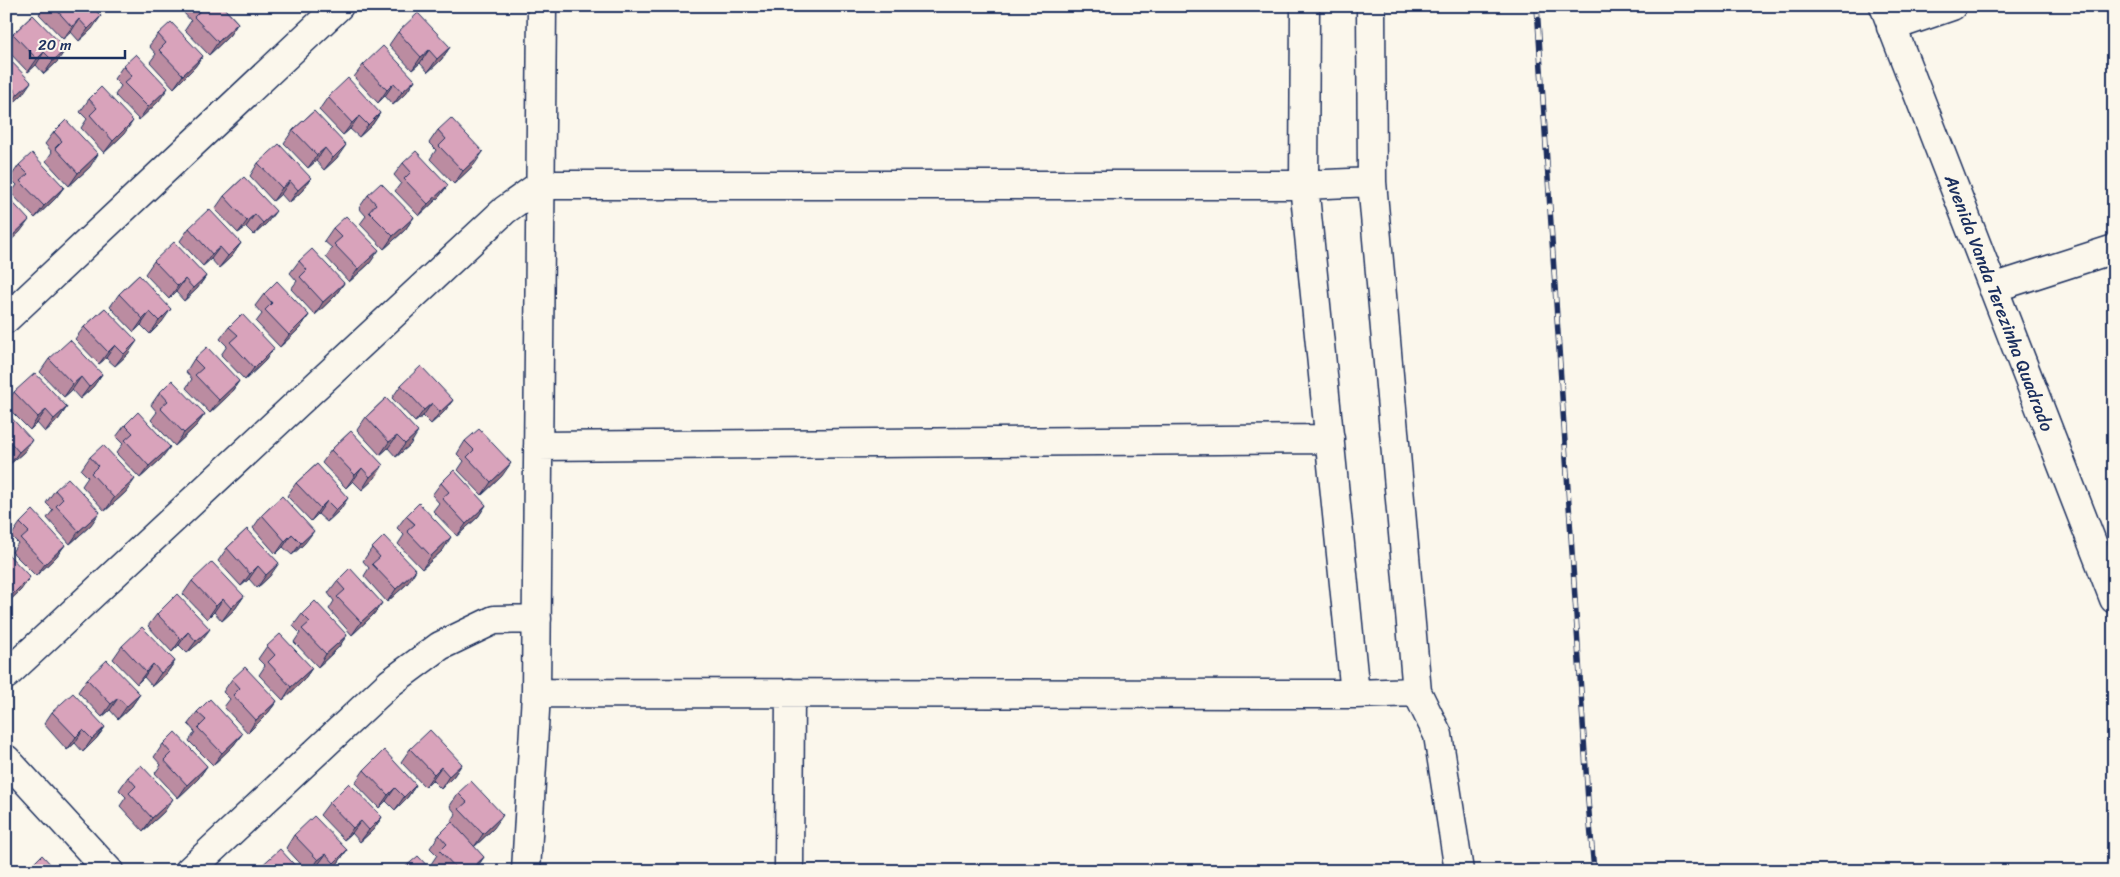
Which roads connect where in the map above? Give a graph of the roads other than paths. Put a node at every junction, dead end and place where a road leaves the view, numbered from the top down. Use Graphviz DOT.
graph roads {
  1 [pos="339,6"];
  2 [pos="542,6"];
  3 [pos="1306,6"];
  4 [pos="1371,6"];
  5 [pos="1952,6"];
  6 [pos="1888,17"];
  7 [pos="1372,182"];
  8 [pos="540,185"];
  9 [pos="1304,185"];
  10 [pos="2114,249"];
  11 [pos="1993,288"];
  12 [pos="6,320"];
  13 [pos="1330,438"];
  14 [pos="538,446"];
  15 [pos="2105,549"];
  16 [pos="2114,599"];
  17 [pos="537,618"];
  18 [pos="6,675"];
  19 [pos="1417,692"];
  20 [pos="536,693"];
  21 [pos="790,693"];
  22 [pos="1355,694"];
  23 [pos="6,759"];
  24 [pos="109,871"];
  25 [pos="188,871"];
  26 [pos="526,871"];
  27 [pos="789,871"];
  28 [pos="1459,871"];
  1 -- 12 [label="street"];
  2 -- 8 [label="street"];
  3 -- 9 [label="street"];
  4 -- 7 [label="street"];
  5 -- 6 [label="street"];
  6 -- 11 [label="street, Avenida Vanda Terezinha Quadrado"];
  7 -- 9 [label="street"];
  7 -- 19 [label="street"];
  8 -- 9 [label="street"];
  8 -- 14 [label="street"];
  8 -- 18 [label="street"];
  9 -- 13 [label="street"];
  10 -- 11 [label="street"];
  11 -- 15 [label="street, Avenida Vanda Terezinha Quadrado"];
  13 -- 14 [label="street"];
  13 -- 22 [label="street"];
  14 -- 17 [label="street"];
  15 -- 16 [label="street, Avenida Vanda Terezinha Quadrado"];
  17 -- 20 [label="street"];
  17 -- 25 [label="street"];
  19 -- 22 [label="street"];
  19 -- 28 [label="street"];
  20 -- 21 [label="street"];
  20 -- 26 [label="street"];
  21 -- 22 [label="street"];
  21 -- 27 [label="street"];
  23 -- 24 [label="street"];
}
